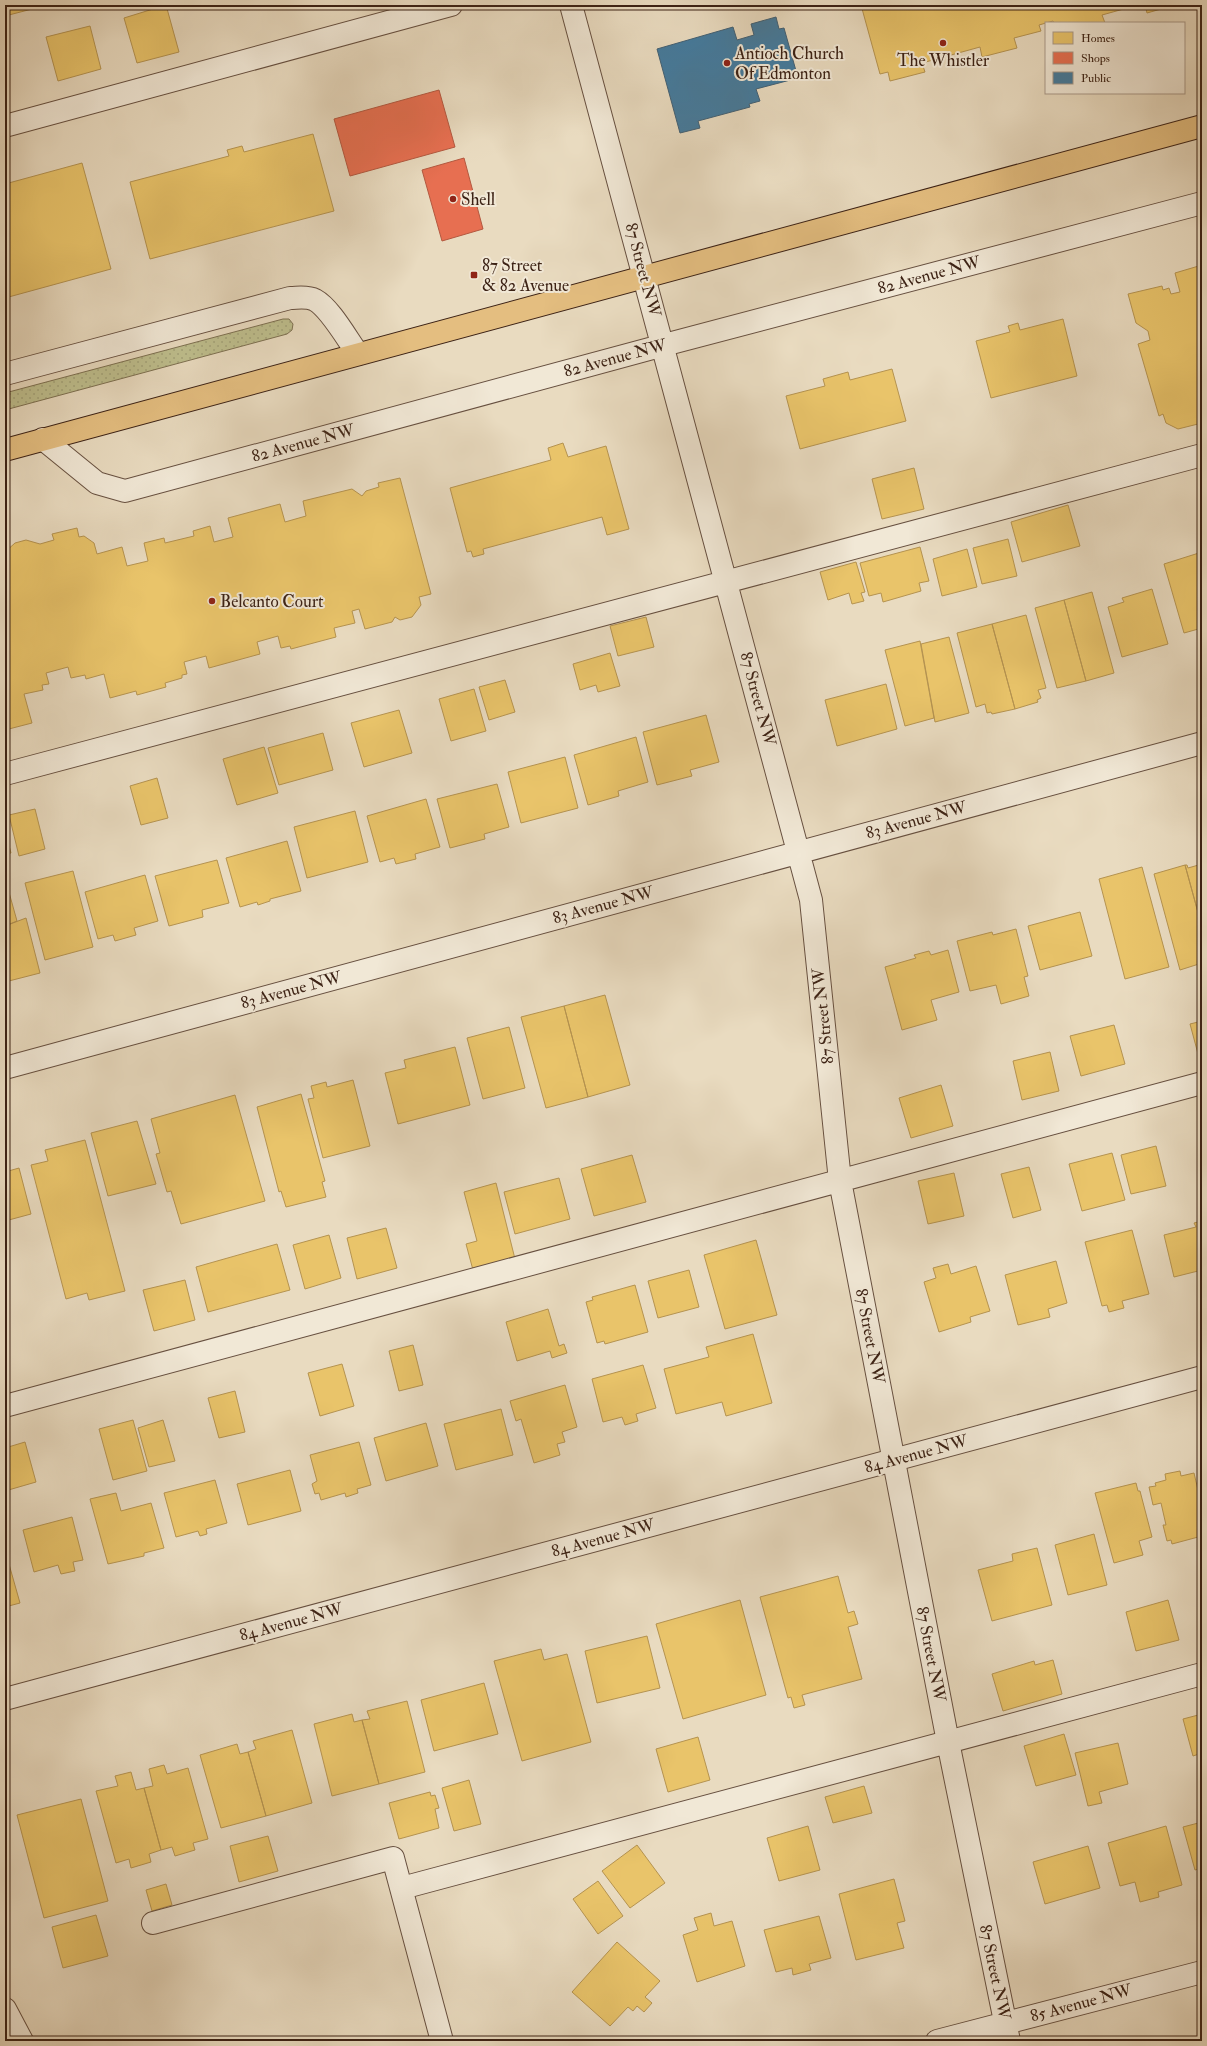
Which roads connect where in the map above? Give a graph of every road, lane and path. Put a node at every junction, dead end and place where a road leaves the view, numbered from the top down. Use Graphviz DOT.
graph roads {
  1 [pos="451,5"];
  2 [pos="571,5"];
  3 [pos="5,126"];
  4 [pos="1202,126"];
  5 [pos="1202,204"];
  6 [pos="644,276"];
  7 [pos="664,345"];
  8 [pos="358,354"];
  9 [pos="5,374"];
  10 [pos="43,439"];
  11 [pos="5,450"];
  12 [pos="1202,455"];
  13 [pos="727,582"];
  14 [pos="1202,743"];
  15 [pos="5,774"];
  16 [pos="799,852"];
  17 [pos="5,1068"];
  18 [pos="1202,1083"];
  19 [pos="840,1181"];
  20 [pos="1202,1377"];
  21 [pos="5,1406"];
  22 [pos="894,1460"];
  23 [pos="1202,1674"];
  24 [pos="5,1699"];
  25 [pos="948,1742"];
  26 [pos="402,1888"];
  27 [pos="153,1923"];
  28 [pos="1202,1972"];
  29 [pos="5,2009"];
  30 [pos="1007,2032"];
  31 [pos="22,2041"];
  32 [pos="442,2041"];
  33 [pos="936,2041"];
  1 -- 3 [label="street"];
  2 -- 6 [label="street, 87 Street NW"];
  4 -- 6 [label="main road"];
  5 -- 7 [label="street, 82 Avenue NW"];
  6 -- 7 [label="street, 87 Street NW"];
  6 -- 8 [label="main road"];
  7 -- 10 [label="street, 82 Avenue NW"];
  7 -- 13 [label="street, 87 Street NW"];
  8 -- 9 [label="street"];
  8 -- 10 [label="main road"];
  10 -- 11 [label="main road"];
  12 -- 13 [label="street"];
  13 -- 15 [label="street"];
  13 -- 16 [label="street, 87 Street NW"];
  14 -- 16 [label="street, 83 Avenue NW"];
  16 -- 17 [label="street, 83 Avenue NW"];
  16 -- 19 [label="street, 87 Street NW"];
  18 -- 19 [label="street"];
  19 -- 21 [label="street"];
  19 -- 22 [label="street, 87 Street NW"];
  20 -- 22 [label="street, 84 Avenue NW"];
  22 -- 24 [label="street, 84 Avenue NW"];
  22 -- 25 [label="street, 87 Street NW"];
  23 -- 25 [label="street"];
  25 -- 26 [label="street"];
  25 -- 30 [label="street, 87 Street NW"];
  26 -- 27 [label="street"];
  26 -- 32 [label="street"];
  28 -- 30 [label="street, 85 Avenue NW"];
  29 -- 31 [label="street"];
  30 -- 33 [label="street, 85 Avenue NW"];
}
